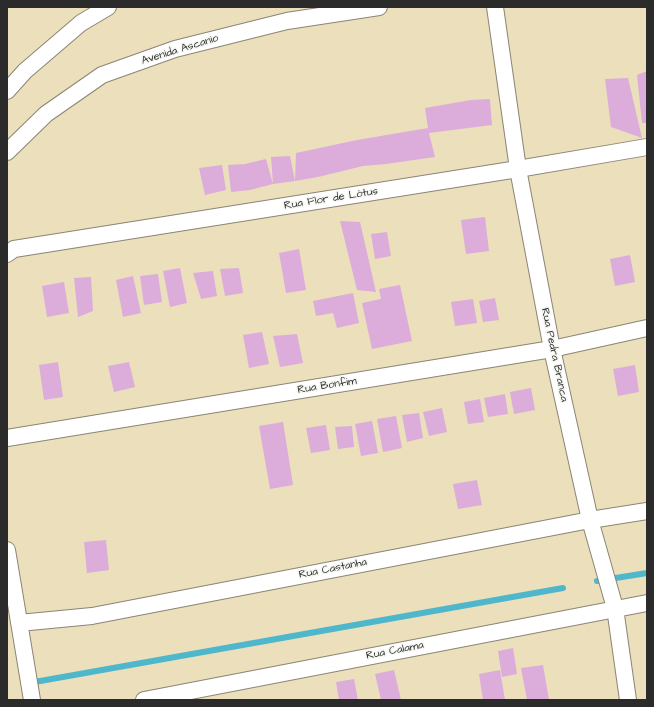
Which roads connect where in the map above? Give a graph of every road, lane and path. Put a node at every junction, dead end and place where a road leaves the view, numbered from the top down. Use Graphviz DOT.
graph roads {
  1 [pos="108,7"];
  2 [pos="379,7"];
  3 [pos="495,7"];
  4 [pos="7,91"];
  5 [pos="647,147"];
  6 [pos="7,152"];
  7 [pos="518,169"];
  8 [pos="9,249"];
  9 [pos="647,328"];
  10 [pos="552,349"];
  11 [pos="7,438"];
  12 [pos="647,511"];
  13 [pos="590,520"];
  14 [pos="7,550"];
  15 [pos="647,602"];
  16 [pos="615,608"];
  17 [pos="19,623"];
  18 [pos="32,700"];
  19 [pos="144,700"];
  20 [pos="628,700"];
  1 -- 4 [label="street"];
  2 -- 6 [label="street, Avenida Ascanio"];
  3 -- 7 [label="street, Rua Pedra Branca"];
  5 -- 7 [label="street, Rua Flor de Lótus"];
  7 -- 8 [label="street, Rua Flor de Lótus"];
  7 -- 10 [label="street, Rua Pedra Branca"];
  9 -- 10 [label="street, Rua Bonfim"];
  10 -- 11 [label="street, Rua Bonfim"];
  10 -- 13 [label="street, Rua Pedra Branca"];
  12 -- 13 [label="street, Rua Castanha"];
  13 -- 16 [label="street, Rua Pedra Branca"];
  13 -- 17 [label="street, Rua Castanha"];
  14 -- 17 [label="street"];
  15 -- 16 [label="street, Rua Calama"];
  16 -- 19 [label="street, Rua Calama"];
  16 -- 20 [label="street, Rua Pedra Branca"];
  17 -- 18 [label="street"];
}
